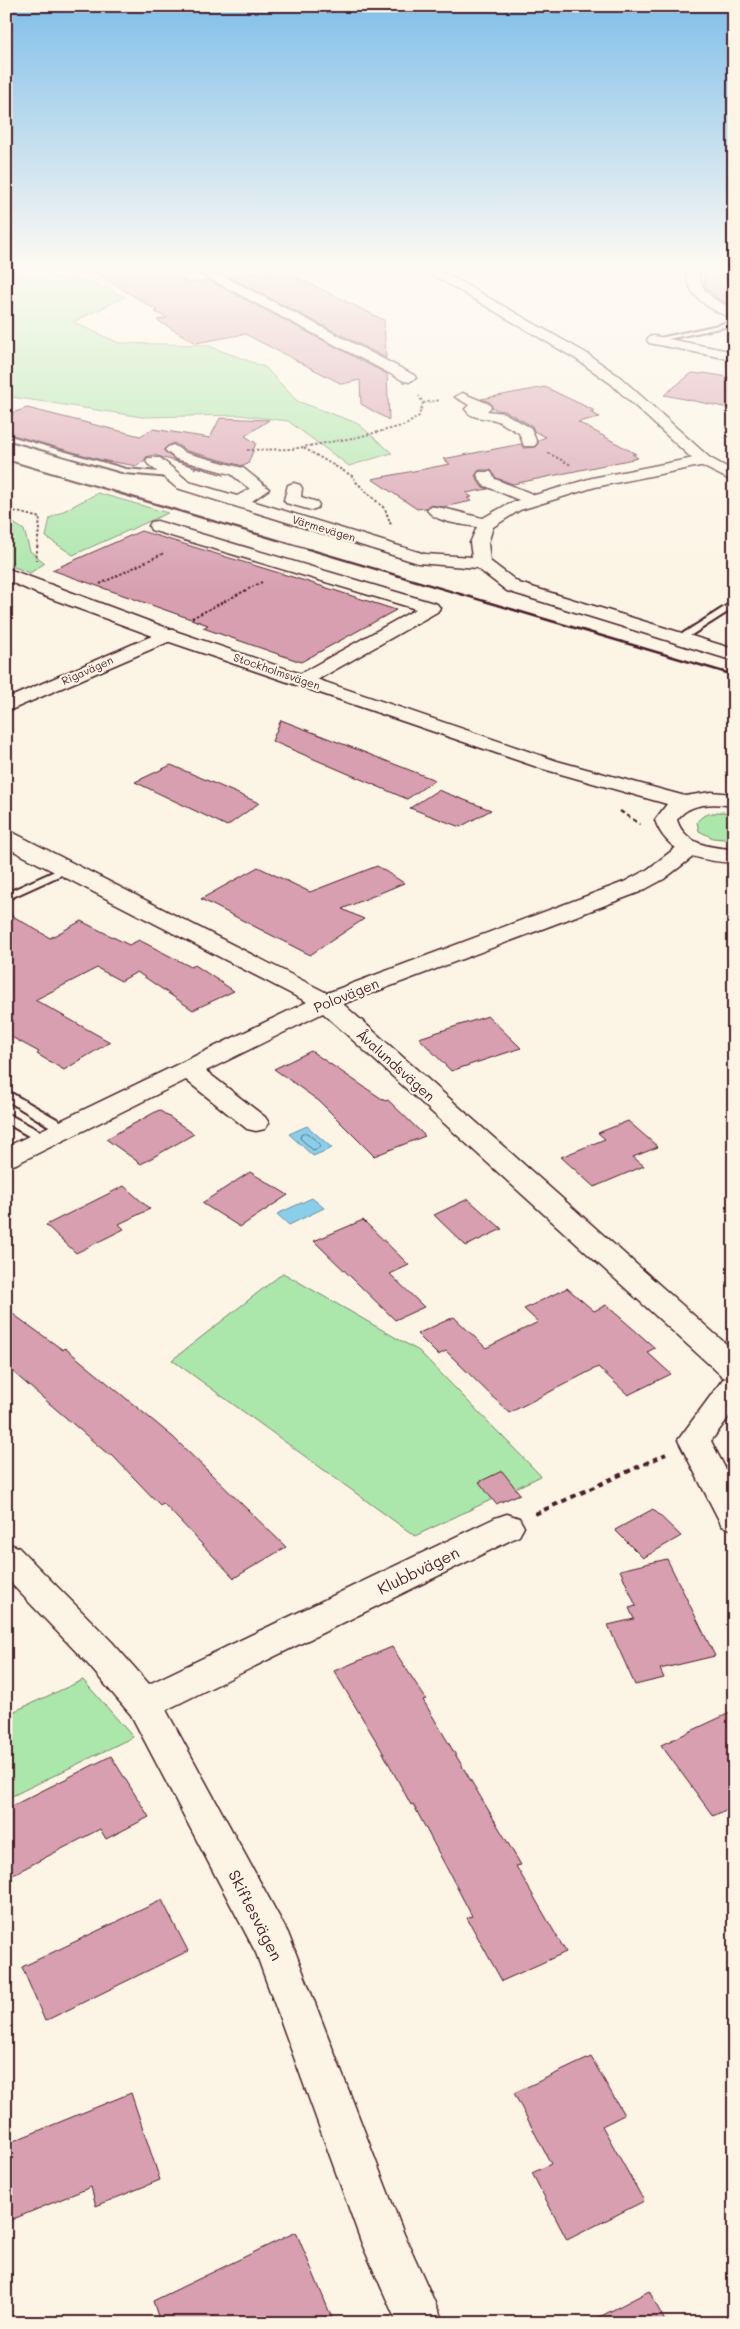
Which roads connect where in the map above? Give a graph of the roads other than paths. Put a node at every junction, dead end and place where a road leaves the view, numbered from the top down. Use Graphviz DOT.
graph roads {
  1 [pos="610,377"];
  2 [pos="462,397"];
  3 [pos="6,437"];
  4 [pos="529,443"];
  5 [pos="173,450"];
  6 [pos="189,458"];
  7 [pos="704,460"];
  8 [pos="170,475"];
  9 [pos="485,475"];
  10 [pos="734,477"];
  11 [pos="258,491"];
  12 [pos="534,500"];
  13 [pos="239,502"];
  14 [pos="435,510"];
  15 [pos="289,517"];
  16 [pos="486,524"];
  17 [pos="157,526"];
  18 [pos="482,563"];
  19 [pos="6,574"];
  20 [pos="734,604"];
  21 [pos="168,635"];
  22 [pos="679,638"];
  23 [pos="734,655"];
  24 [pos="303,680"];
  25 [pos="6,706"];
  26 [pos="550,765"];
  27 [pos="732,799"];
  28 [pos="686,803"];
  29 [pos="666,820"];
  30 [pos="6,838"];
  31 [pos="690,848"];
  32 [pos="734,856"];
  33 [pos="66,869"];
  34 [pos="6,898"];
  35 [pos="326,1002"];
  36 [pos="188,1069"];
  37 [pos="6,1094"];
  38 [pos="6,1117"];
  39 [pos="256,1123"];
  40 [pos="54,1134"];
  41 [pos="6,1158"];
  42 [pos="734,1368"];
  43 [pos="734,1387"];
  44 [pos="734,1517"];
  45 [pos="507,1527"];
  46 [pos="6,1556"];
  47 [pos="144,1704"];
  48 [pos="421,2323"];
  1 -- 7 [label="street"];
  2 -- 4 [label="street"];
  3 -- 8 [label="lane"];
  5 -- 6 [label="street"];
  6 -- 8 [label="street, Värmevägen"];
  6 -- 11 [label="street"];
  7 -- 10 [label="street"];
  7 -- 12 [label="street"];
  8 -- 13 [label="street, Värmevägen"];
  9 -- 12 [label="street"];
  11 -- 13 [label="street"];
  11 -- 15 [label="street"];
  12 -- 16 [label="street"];
  13 -- 15 [label="street, Värmevägen"];
  14 -- 16 [label="street"];
  15 -- 18 [label="street, Värmevägen"];
  16 -- 18 [label="street"];
  17 -- 24 [label="street"];
  18 -- 22 [label="street"];
  19 -- 21 [label="street, Stockholmsvägen"];
  20 -- 22 [label="lane"];
  21 -- 24 [label="street, Stockholmsvägen"];
  21 -- 25 [label="street, Rigavägen"];
  22 -- 23 [label="street"];
  24 -- 26 [label="street, Stockholmsvägen"];
  26 -- 28 [label="street, Stockholmsvägen"];
  26 -- 29 [label="street, Stockholmsvägen"];
  27 -- 28 [label="street"];
  28 -- 29 [label="street"];
  29 -- 31 [label="street"];
  30 -- 33 [label="street, Åvalundsvägen"];
  31 -- 32 [label="street"];
  31 -- 35 [label="street, Polovägen"];
  33 -- 34 [label="lane"];
  33 -- 35 [label="street, Åvalundsvägen"];
  35 -- 36 [label="street, Polovägen"];
  35 -- 42 [label="street, Åvalundsvägen"];
  36 -- 39 [label="street"];
  36 -- 40 [label="street, Polovägen"];
  37 -- 40 [label="lane"];
  38 -- 40 [label="lane"];
  40 -- 41 [label="street, Polovägen"];
  43 -- 44 [label="street"];
  45 -- 47 [label="street, Klubbvägen"];
  46 -- 47 [label="street, Skiftesvägen"];
  47 -- 48 [label="street, Skiftesvägen"];
}
